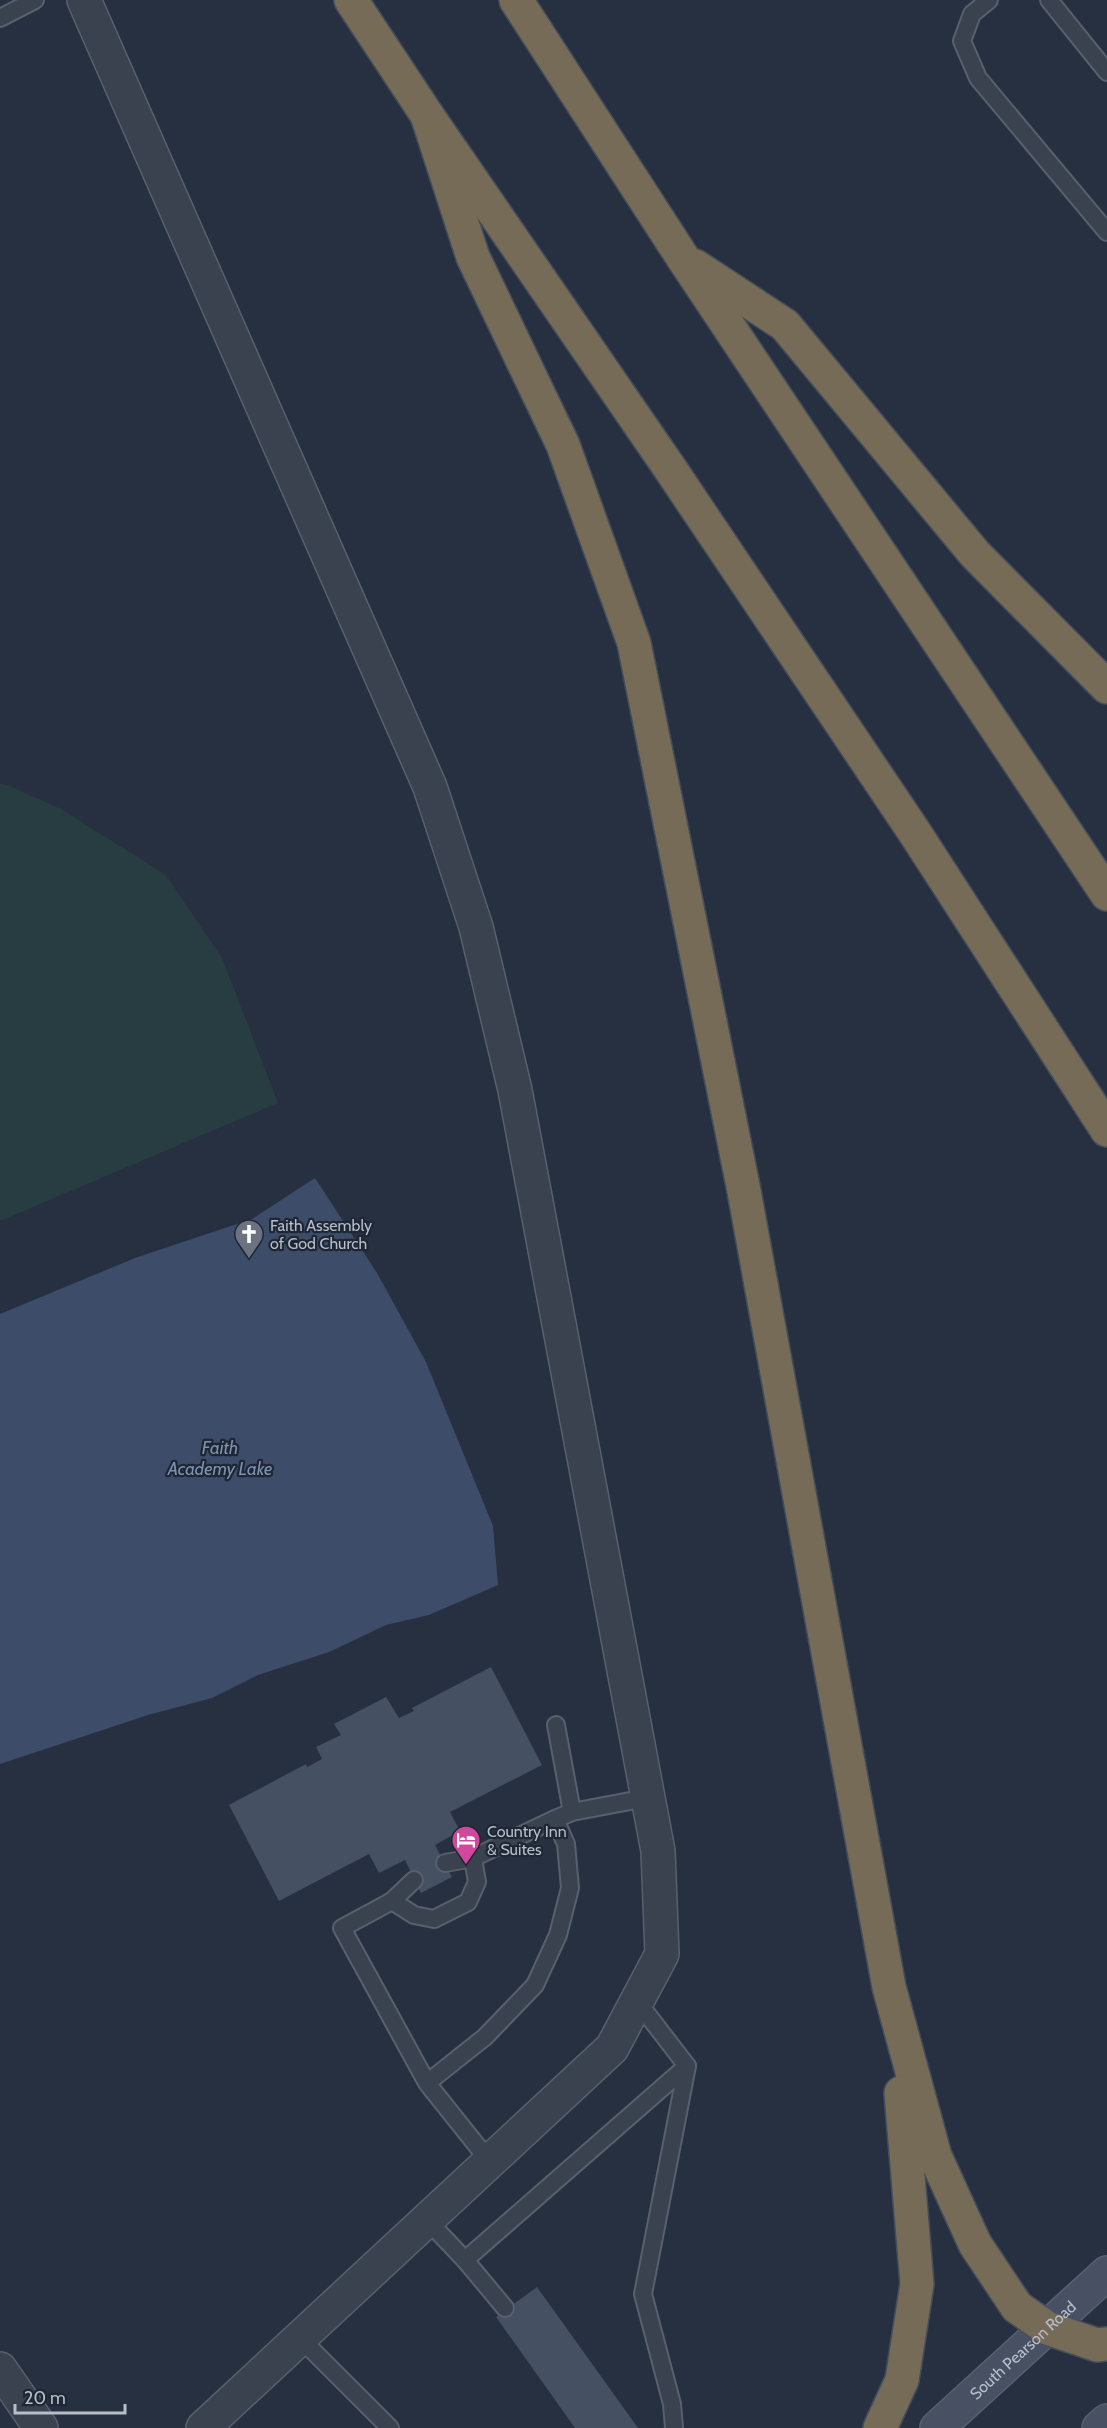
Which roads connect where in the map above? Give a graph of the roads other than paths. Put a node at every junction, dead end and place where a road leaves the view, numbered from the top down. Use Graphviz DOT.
graph roads {
  1 [pos="35,0"];
  2 [pos="84,0"];
  3 [pos="351,0"];
  4 [pos="516,0"];
  5 [pos="989,0"];
  6 [pos="1049,0"];
  7 [pos="0,18"];
  8 [pos="1101,51"];
  9 [pos="1107,72"];
  10 [pos="427,115"];
  11 [pos="1107,232"];
  12 [pos="683,258"];
  13 [pos="1107,687"];
  14 [pos="1107,894"];
  15 [pos="1107,1130"];
  16 [pos="556,1725"];
  17 [pos="646,1798"];
  18 [pos="572,1812"];
  19 [pos="555,1819"];
  20 [pos="473,1858"];
  21 [pos="445,1863"];
  22 [pos="414,1880"];
  23 [pos="392,1901"];
  24 [pos="889,1987"];
  25 [pos="638,2001"];
  26 [pos="687,2066"];
  27 [pos="427,2083"];
  28 [pos="490,2162"];
  29 [pos="427,2220"];
  30 [pos="465,2260"];
  31 [pos="1107,2273"];
  32 [pos="505,2308"];
  33 [pos="1047,2328"];
  34 [pos="300,2338"];
  35 [pos="1107,2344"];
  36 [pos="0,2369"];
  37 [pos="1107,2421"];
  38 [pos="385,2426"];
  39 [pos="41,2428"];
  40 [pos="203,2428"];
  41 [pos="674,2428"];
  42 [pos="880,2428"];
  43 [pos="937,2428"];
  44 [pos="1099,2428"];
  1 -- 7 [label="lane"];
  2 -- 17 [label="street"];
  3 -- 10 [label="highway"];
  4 -- 12 [label="highway"];
  5 -- 11 [label="lane"];
  6 -- 8 [label="lane"];
  8 -- 9 [label="lane"];
  10 -- 15 [label="highway"];
  10 -- 24 [label="highway"];
  12 -- 13 [label="highway"];
  12 -- 14 [label="highway"];
  16 -- 18 [label="lane"];
  17 -- 18 [label="lane"];
  17 -- 25 [label="street"];
  18 -- 19 [label="lane"];
  19 -- 20 [label="lane"];
  19 -- 27 [label="lane"];
  20 -- 21 [label="lane"];
  20 -- 23 [label="lane"];
  22 -- 23 [label="lane"];
  23 -- 27 [label="lane"];
  24 -- 33 [label="highway"];
  24 -- 42 [label="highway"];
  25 -- 26 [label="lane"];
  25 -- 28 [label="street"];
  26 -- 30 [label="lane"];
  26 -- 41 [label="lane"];
  27 -- 28 [label="lane"];
  28 -- 29 [label="street"];
  29 -- 30 [label="lane"];
  29 -- 34 [label="street"];
  30 -- 32 [label="lane"];
  31 -- 33 [label="main road, South Pearson Road"];
  33 -- 35 [label="highway"];
  33 -- 43 [label="main road, South Pearson Road"];
  34 -- 38 [label="lane"];
  34 -- 40 [label="street"];
  36 -- 39 [label="street"];
  37 -- 44 [label="main road"];
}
